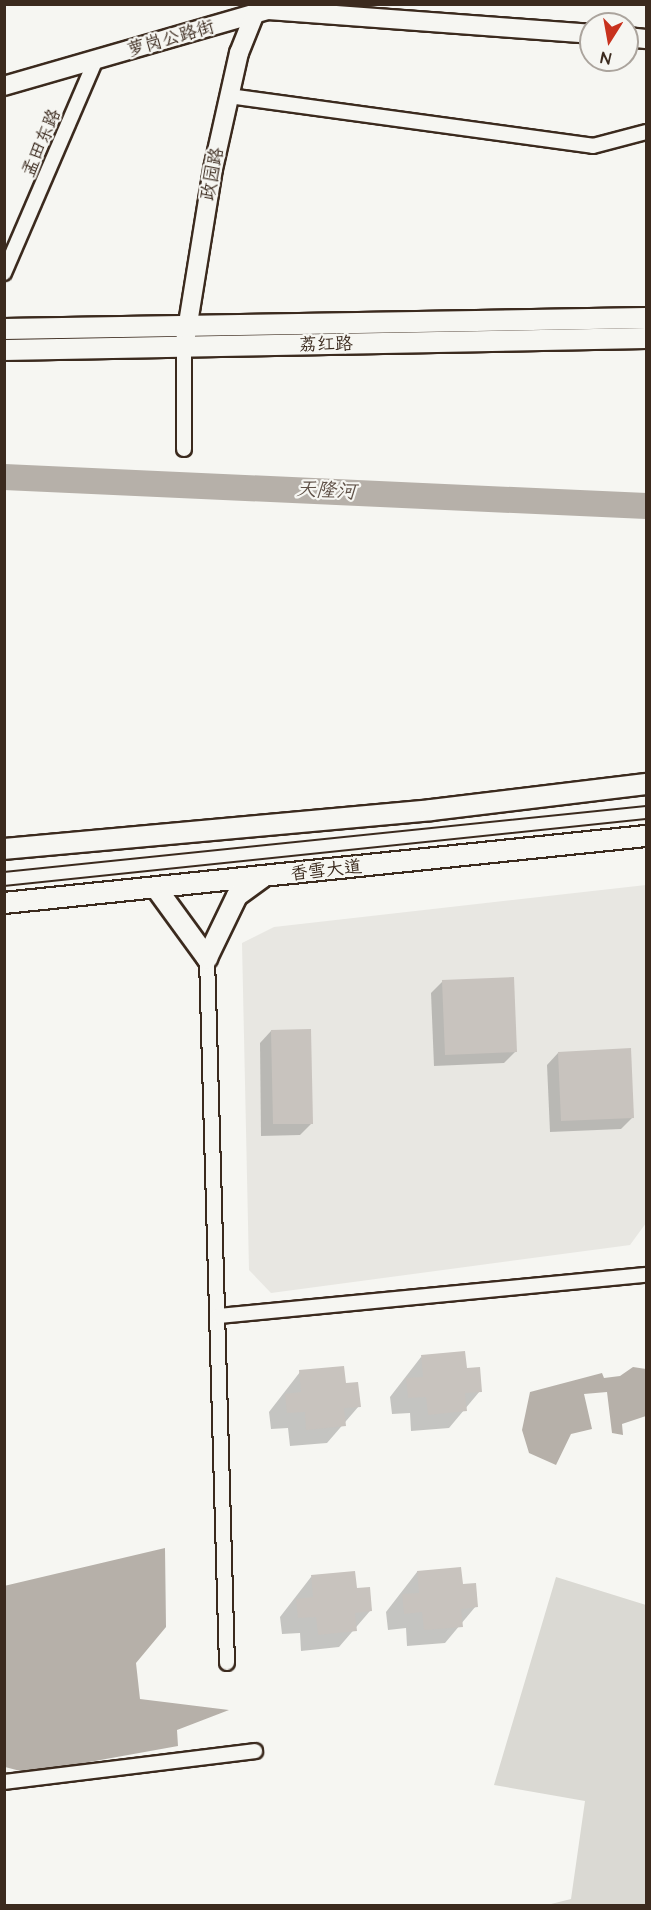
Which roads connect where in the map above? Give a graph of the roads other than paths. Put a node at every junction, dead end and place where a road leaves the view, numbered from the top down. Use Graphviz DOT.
graph roads {
  1 [pos="256,9"];
  2 [pos="378,10"];
  3 [pos="579,33"];
  4 [pos="96,59"];
  5 [pos="4,86"];
  6 [pos="229,96"];
  7 [pos="646,132"];
  8 [pos="4,273"];
  9 [pos="646,318"];
  10 [pos="187,326"];
  11 [pos="4,329"];
  12 [pos="646,338"];
  13 [pos="184,348"];
  14 [pos="4,350"];
  15 [pos="184,449"];
  16 [pos="646,784"];
  17 [pos="646,836"];
  18 [pos="4,849"];
  19 [pos="262,878"];
  20 [pos="156,888"];
  21 [pos="4,903"];
  22 [pos="207,958"];
  23 [pos="646,1275"];
  24 [pos="219,1316"];
  25 [pos="227,1664"];
  26 [pos="255,1751"];
  27 [pos="4,1782"];
  1 -- 2 [label="street, 萝岗公路街"];
  1 -- 4 [label="street, 萝岗公路街"];
  1 -- 6 [label="street, 政园路"];
  2 -- 3 [label="street, 萝岗公路街"];
  4 -- 5 [label="street, 萝岗公路街"];
  4 -- 8 [label="street, 孟田东路"];
  6 -- 7 [label="street"];
  6 -- 10 [label="street, 政园路"];
  9 -- 10 [label="main road, 荔红路"];
  10 -- 11 [label="main road, 荔红路"];
  10 -- 13 [label="street, 政园路"];
  12 -- 13 [label="main road, 荔红路"];
  13 -- 14 [label="main road, 荔红路"];
  13 -- 15 [label="street"];
  16 -- 18 [label="main road"];
  17 -- 19 [label="main road, 香雪大道"];
  19 -- 20 [label="main road, 香雪大道"];
  19 -- 22 [label="main road"];
  20 -- 21 [label="main road, 香雪大道"];
  20 -- 22 [label="main road"];
  22 -- 24 [label="street"];
  23 -- 24 [label="street"];
  24 -- 25 [label="street"];
  26 -- 27 [label="street"];
}
